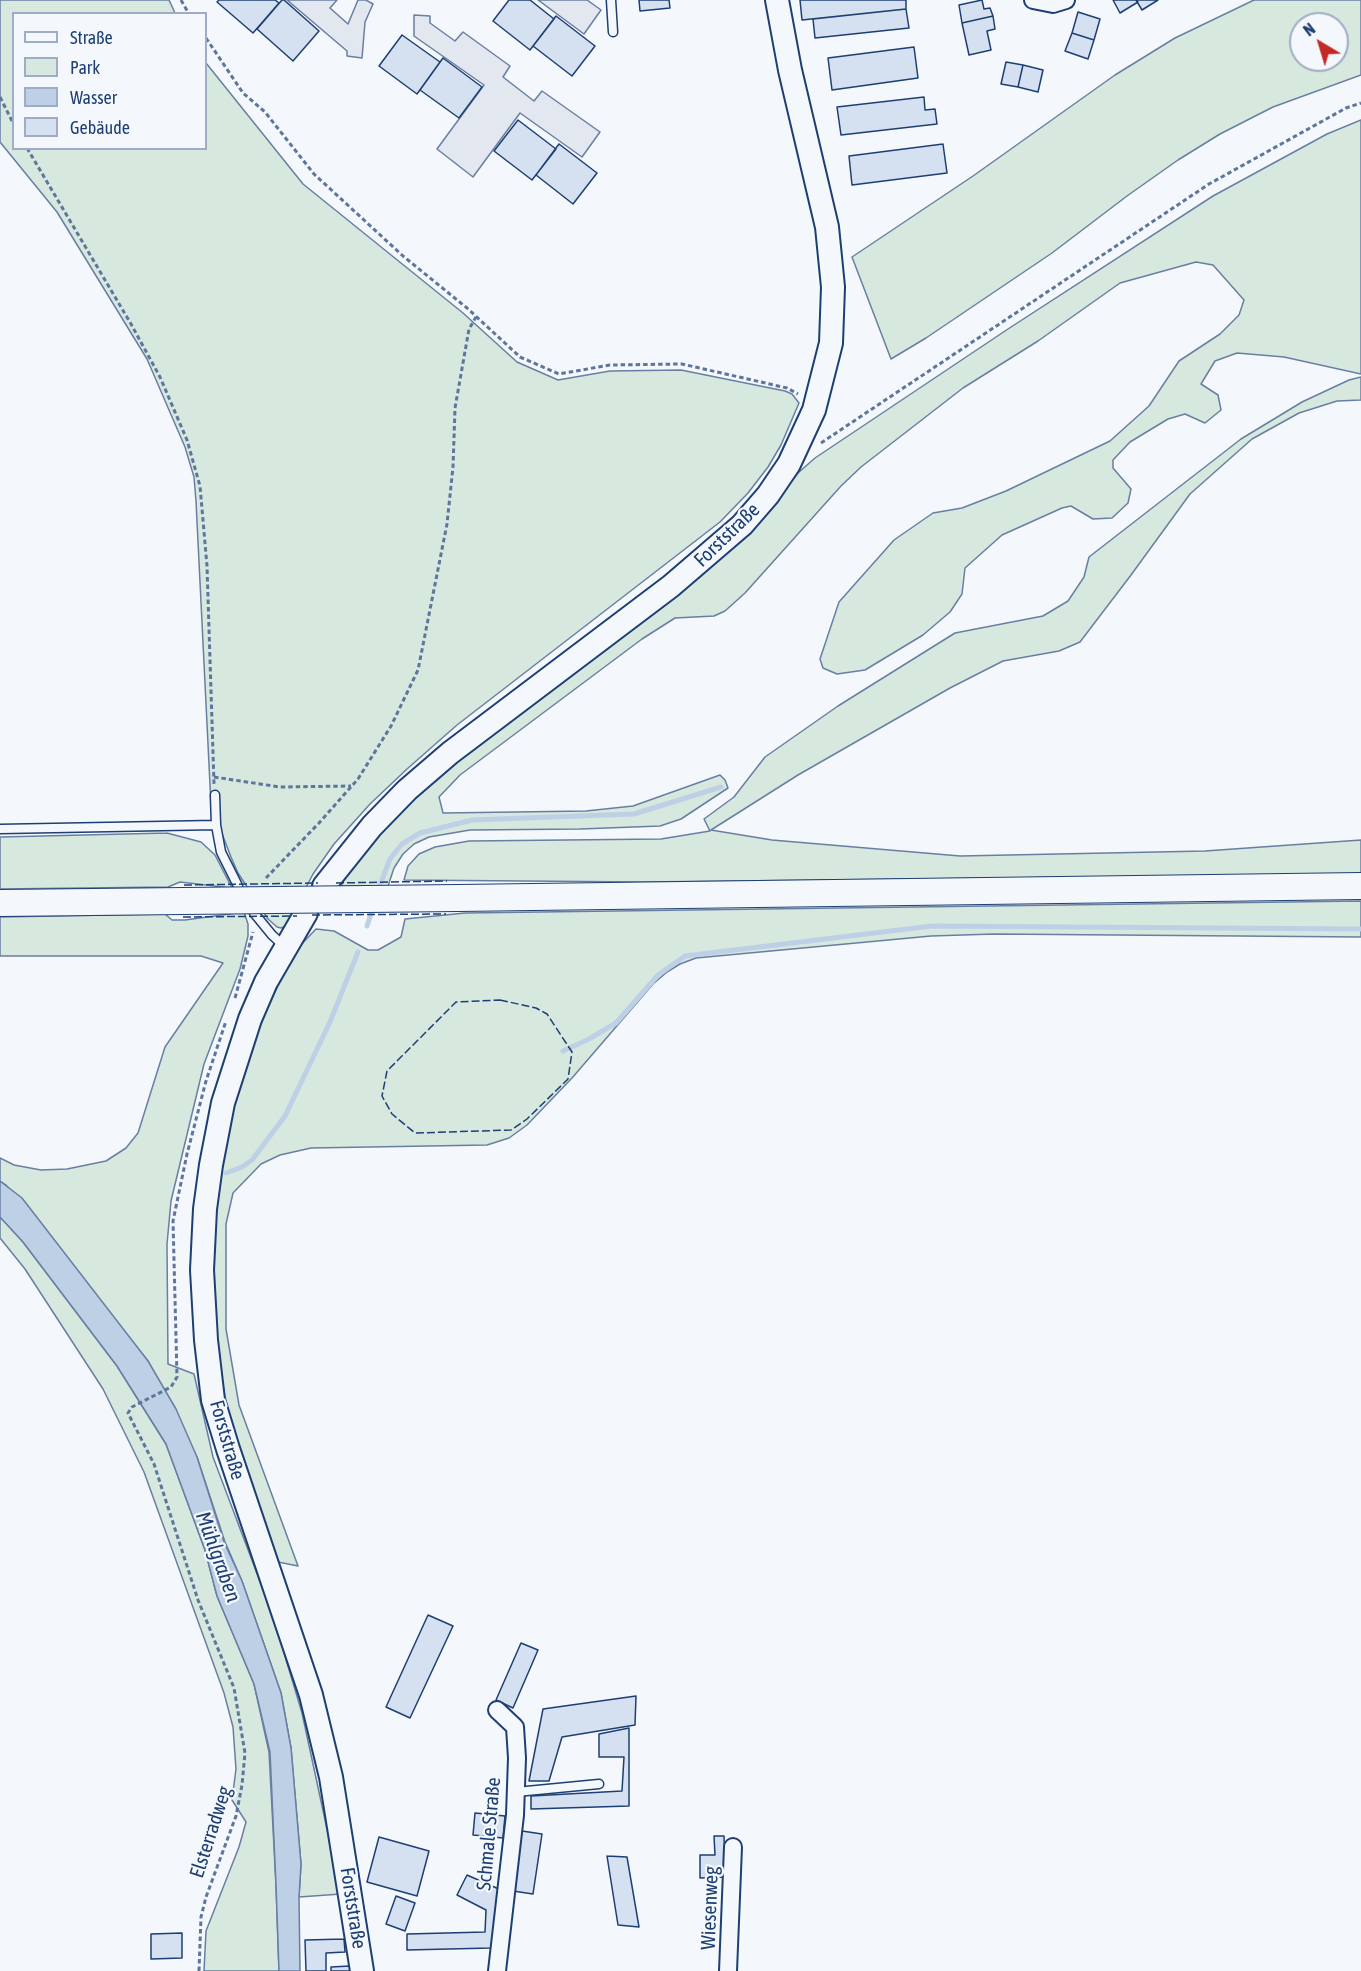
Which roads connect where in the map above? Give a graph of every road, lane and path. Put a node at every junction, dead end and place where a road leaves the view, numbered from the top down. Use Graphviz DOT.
graph roads {
  1 [pos="611,0"];
  2 [pos="777,0"];
  3 [pos="1034,0"];
  4 [pos="1066,0"];
  5 [pos="613,32"];
  6 [pos="207,39"];
  7 [pos="0,97"];
  8 [pos="1361,103"];
  9 [pos="12,121"];
  10 [pos="28,150"];
  11 [pos="476,317"];
  12 [pos="814,410"];
  13 [pos="819,444"];
  14 [pos="214,777"];
  15 [pos="351,786"];
  16 [pos="215,795"];
  17 [pos="216,825"];
  18 [pos="0,829"];
  19 [pos="260,884"];
  20 [pos="238,886"];
  21 [pos="324,886"];
  22 [pos="1361,886"];
  23 [pos="0,903"];
  24 [pos="254,913"];
  25 [pos="306,913"];
  26 [pos="285,947"];
  27 [pos="171,1387"];
  28 [pos="497,1710"];
  29 [pos="599,1784"];
  30 [pos="516,1792"];
  31 [pos="733,1847"];
  32 [pos="199,1971"];
  33 [pos="362,1971"];
  34 [pos="497,1971"];
  35 [pos="728,1971"];
  1 -- 5 [label="lane"];
  2 -- 12 [label="street, Forststraße"];
  3 -- 4 [label="street"];
  6 -- 11 [label="path"];
  7 -- 9 [label="path"];
  8 -- 13 [label="path"];
  10 -- 14 [label="path"];
  11 -- 12 [label="path"];
  11 -- 15 [label="path"];
  12 -- 21 [label="street, Forststraße"];
  14 -- 15 [label="path"];
  14 -- 16 [label="path"];
  15 -- 19 [label="path"];
  16 -- 17 [label="lane"];
  17 -- 18 [label="lane"];
  17 -- 20 [label="lane"];
  22 -- 23 [label="main road, bridge"];
  24 -- 26 [label="lane"];
  25 -- 26 [label="street, Forststraße"];
  26 -- 33 [label="street, Forststraße"];
  27 -- 32 [label="path, Elsterradweg"];
  28 -- 30 [label="street, Schmale Straße"];
  29 -- 30 [label="lane"];
  30 -- 34 [label="street, Schmale Straße"];
  31 -- 35 [label="street, Wiesenweg"];
}
